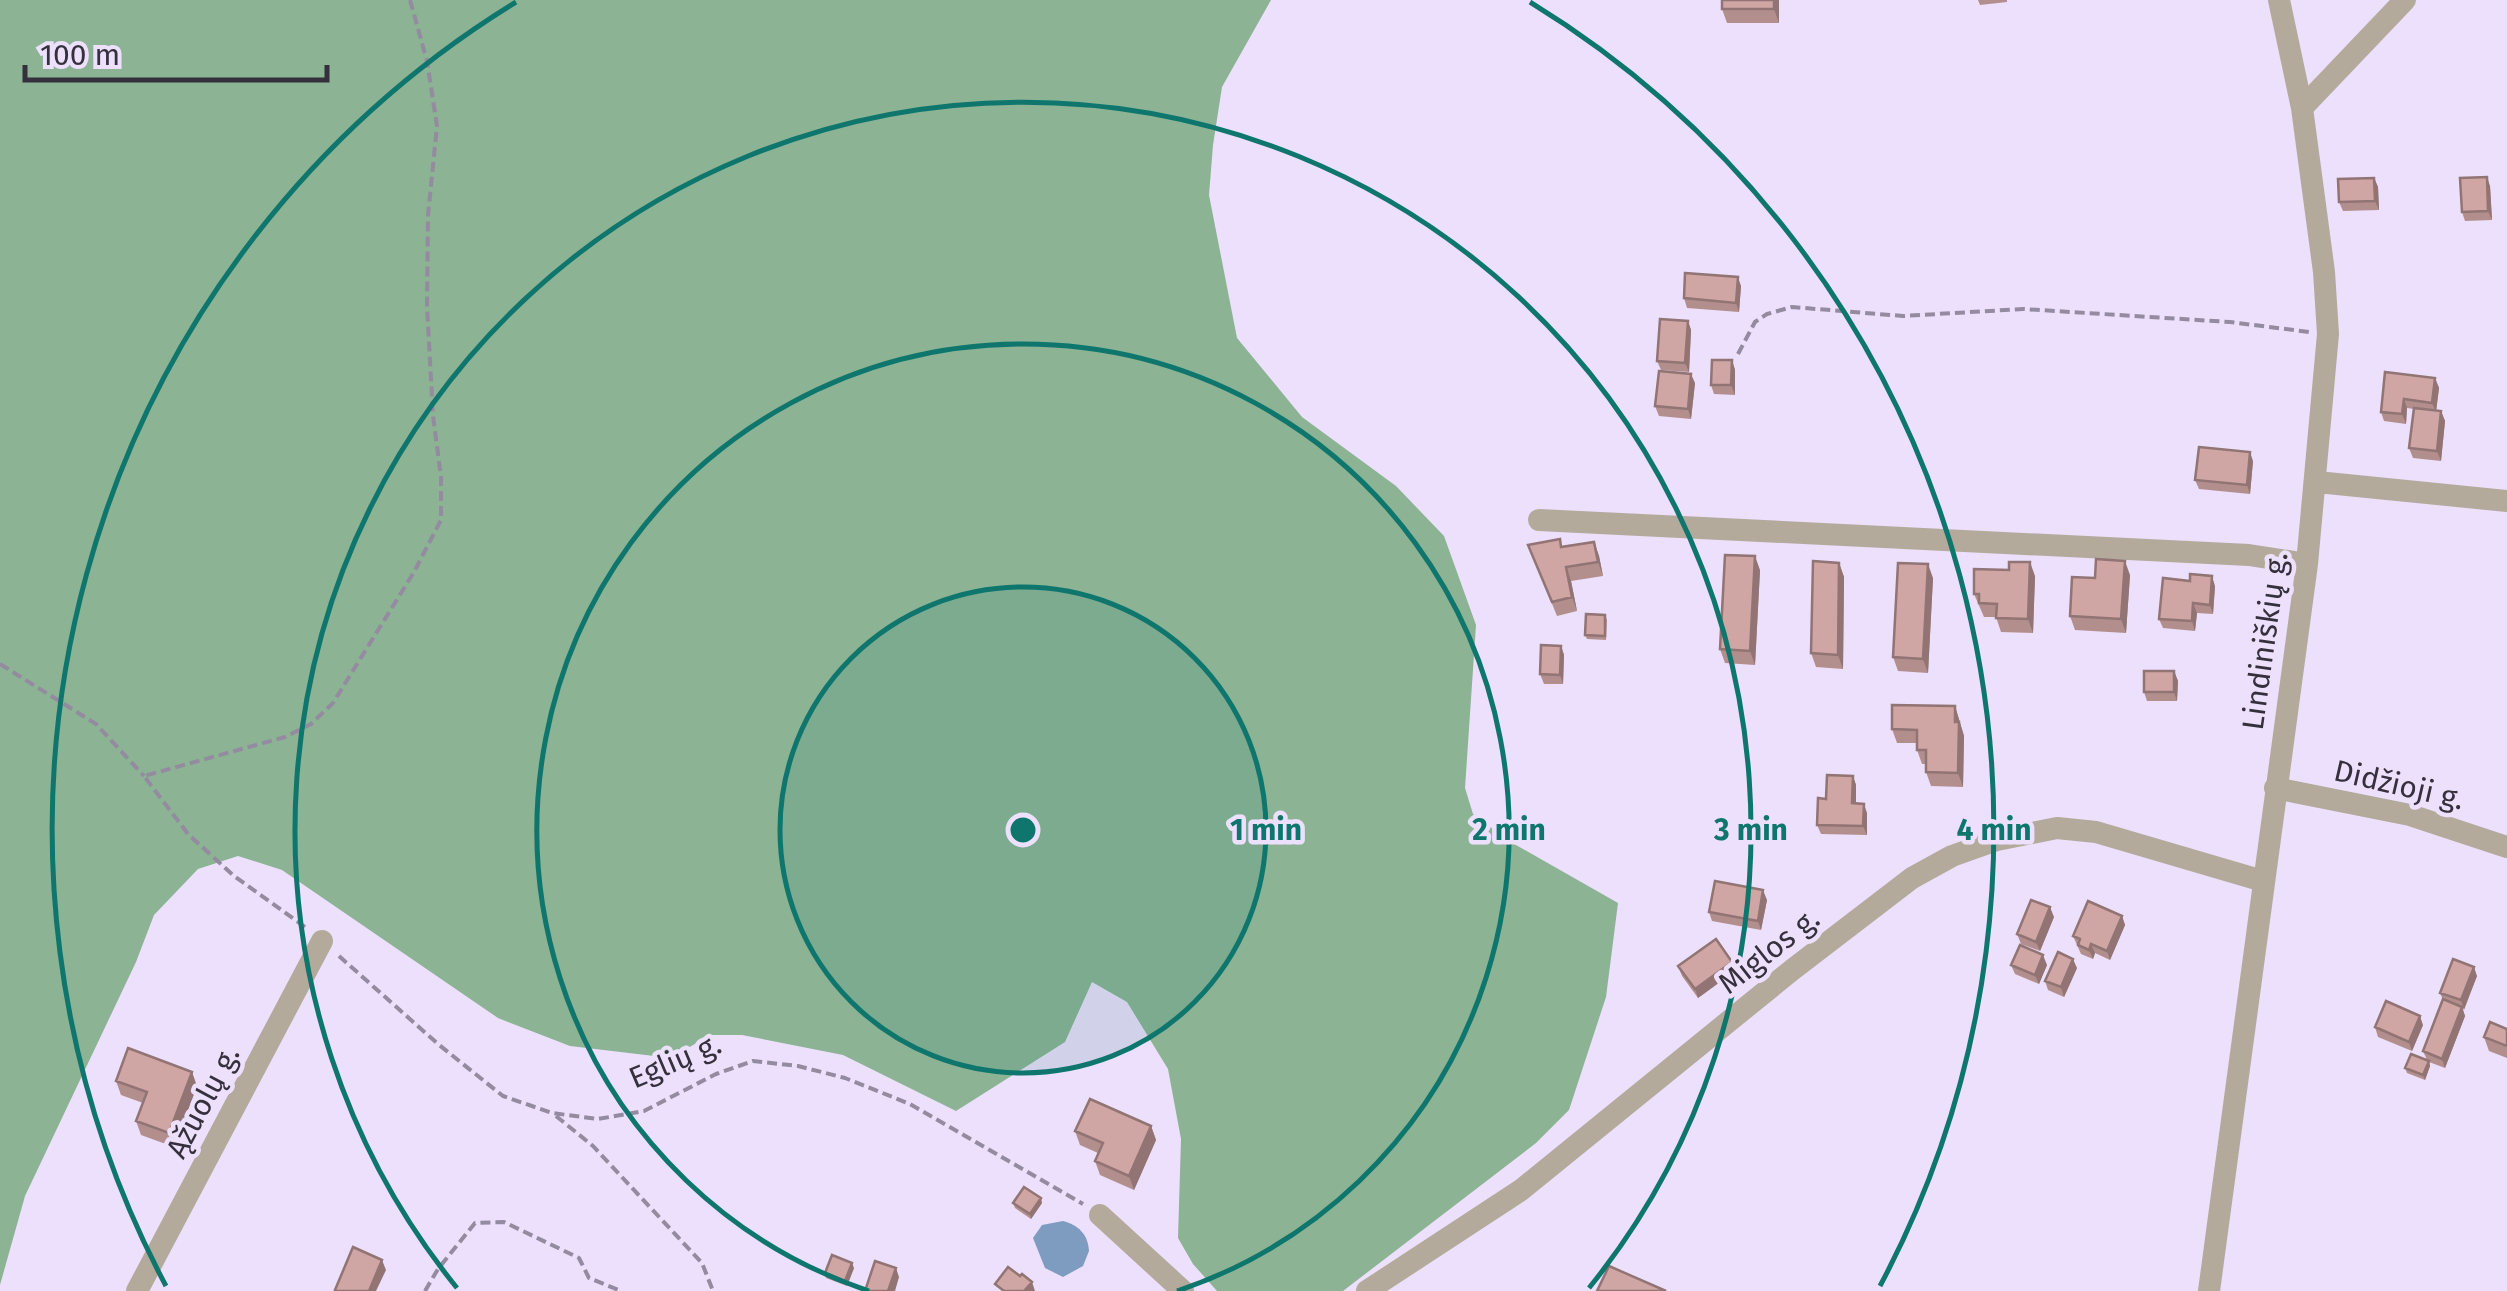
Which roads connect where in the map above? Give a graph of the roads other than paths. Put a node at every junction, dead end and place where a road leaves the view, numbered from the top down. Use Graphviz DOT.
graph roads {
  1 [pos="2280,0"];
  2 [pos="2406,0"];
  3 [pos="2302,108"];
  4 [pos="2317,482"];
  5 [pos="2507,501"];
  6 [pos="1538,520"];
  7 [pos="2307,564"];
  8 [pos="2275,788"];
  9 [pos="2507,847"];
  10 [pos="2263,881"];
  11 [pos="315,935"];
  12 [pos="1100,1215"];
  13 [pos="137,1291"];
  14 [pos="1183,1291"];
  15 [pos="1367,1291"];
  16 [pos="2209,1291"];
  1 -- 3 [label="street, Lindiniškių g."];
  2 -- 3 [label="street"];
  3 -- 4 [label="street, Lindiniškių g."];
  4 -- 5 [label="street"];
  4 -- 7 [label="street, Lindiniškių g."];
  6 -- 7 [label="street"];
  7 -- 8 [label="street, Lindiniškių g."];
  8 -- 9 [label="street, Didžioji g."];
  8 -- 10 [label="street, Lindiniškių g."];
  10 -- 15 [label="street, Miglos g."];
  10 -- 16 [label="street, Lindiniškių g."];
  11 -- 13 [label="street, Ąžuolų g."];
  12 -- 14 [label="street"];
}
